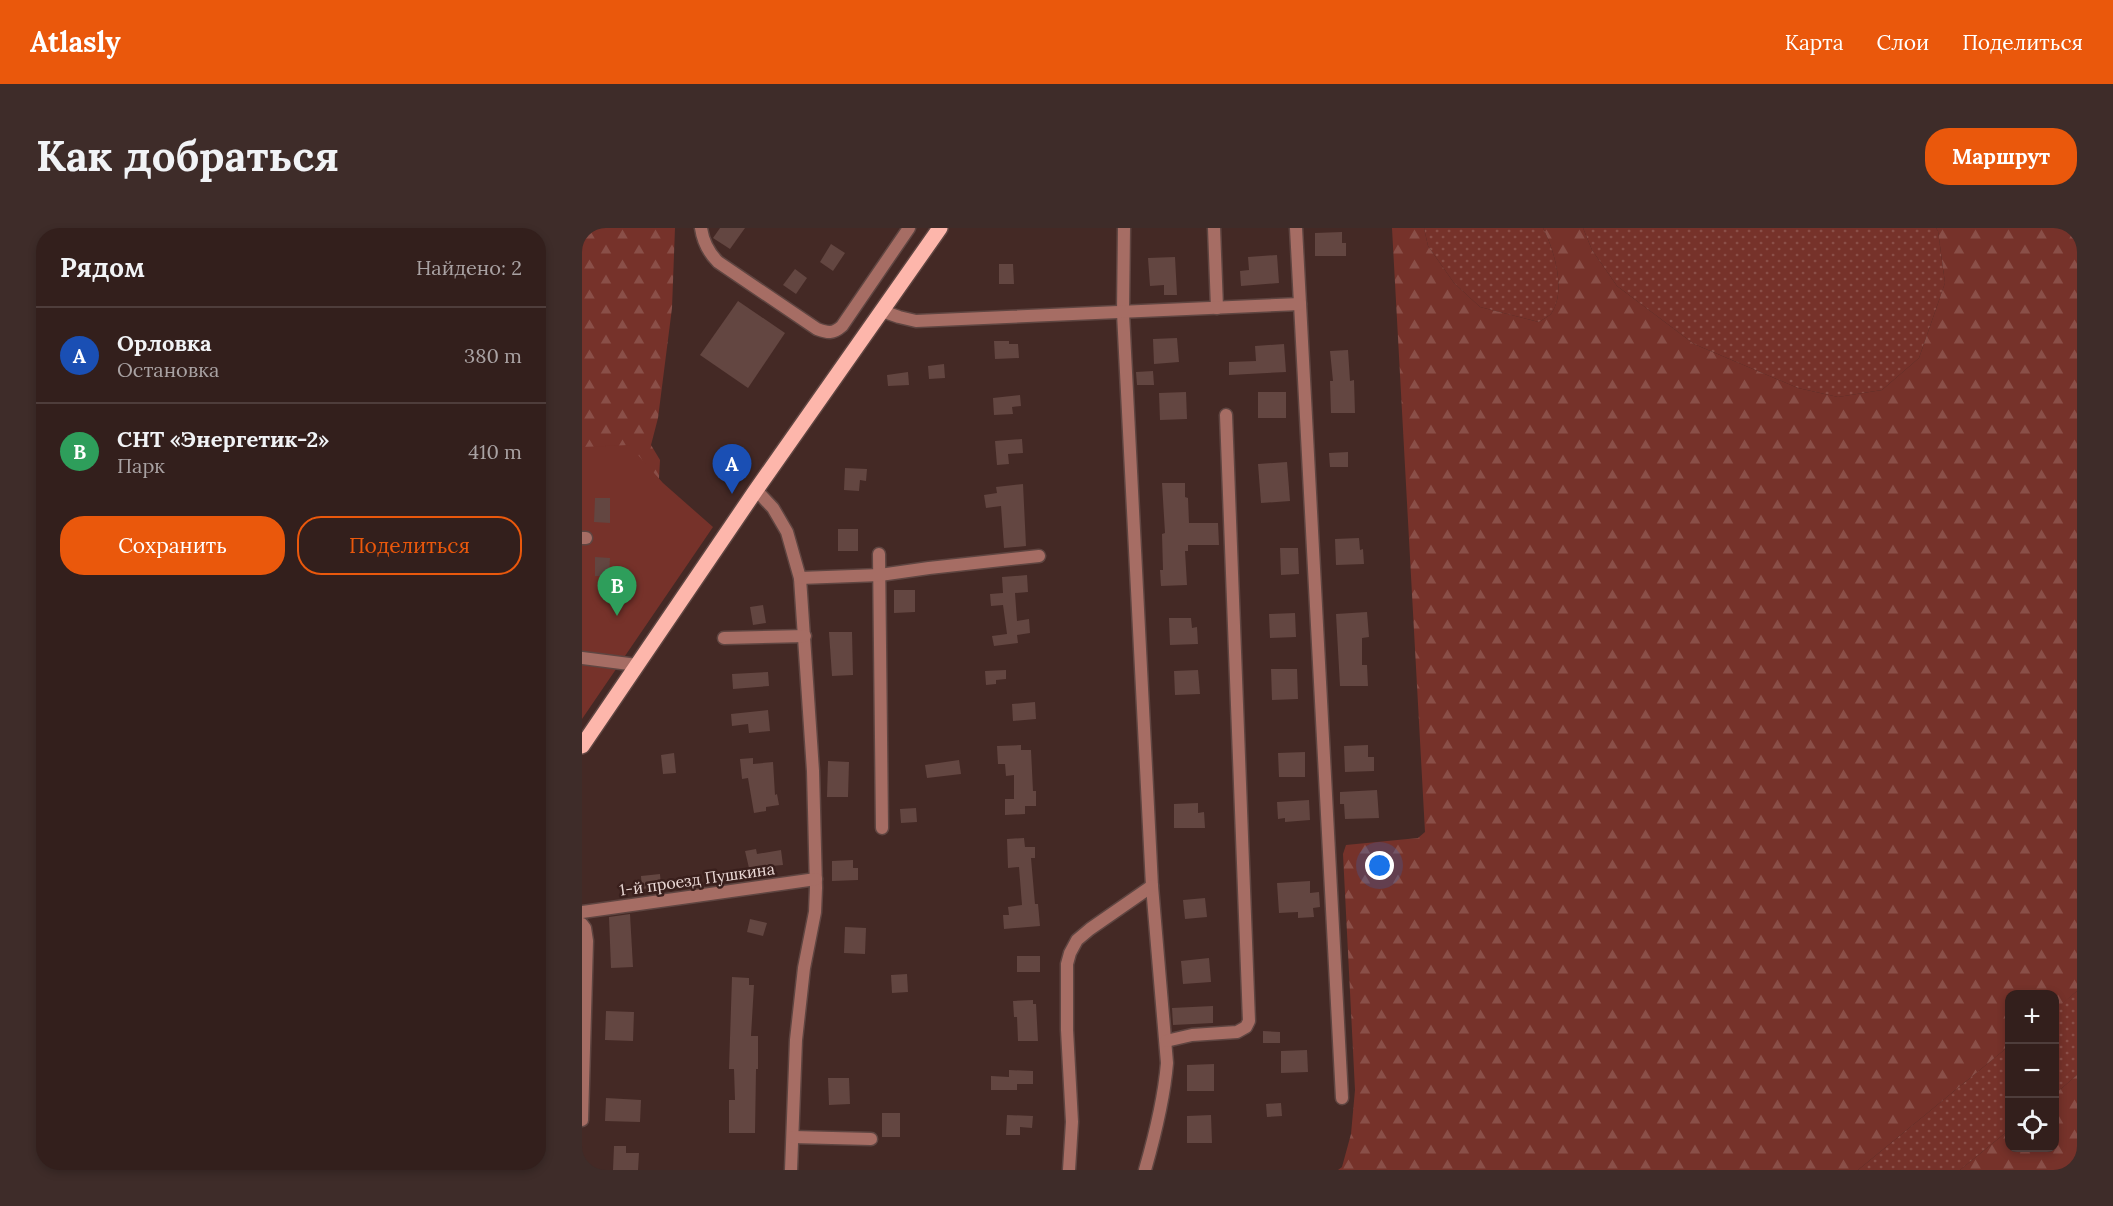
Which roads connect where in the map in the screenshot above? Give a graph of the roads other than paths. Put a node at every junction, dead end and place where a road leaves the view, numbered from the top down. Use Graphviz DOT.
graph roads {
  1 [pos="701,228"];
  2 [pos="909,228"];
  3 [pos="940,228"];
  4 [pos="1124,228"];
  5 [pos="1214,228"];
  6 [pos="1296,228"];
  7 [pos="1300,304"];
  8 [pos="1217,308"];
  9 [pos="882,311"];
  10 [pos="1124,313"];
  11 [pos="1226,415"];
  12 [pos="756,490"];
  13 [pos="879,554"];
  14 [pos="1039,556"];
  15 [pos="880,575"];
  16 [pos="800,578"];
  17 [pos="805,636"];
  18 [pos="724,638"];
  19 [pos="582,658"];
  20 [pos="637,665"];
  21 [pos="582,746"];
  22 [pos="882,828"];
  23 [pos="816,879"];
  24 [pos="1152,886"];
  25 [pos="582,912"];
  26 [pos="582,924"];
  27 [pos="1166,1041"];
  28 [pos="1342,1098"];
  29 [pos="582,1120"];
  30 [pos="793,1137"];
  31 [pos="871,1139"];
  32 [pos="791,1170"];
  33 [pos="1069,1170"];
  34 [pos="1145,1170"];
  1 -- 2 [label="street"];
  3 -- 9 [label="main road"];
  4 -- 10 [label="street"];
  5 -- 8 [label="street"];
  6 -- 7 [label="street"];
  7 -- 8 [label="street"];
  7 -- 28 [label="street"];
  8 -- 10 [label="street"];
  9 -- 10 [label="street"];
  9 -- 12 [label="main road"];
  10 -- 24 [label="street"];
  11 -- 27 [label="street"];
  12 -- 16 [label="street"];
  12 -- 20 [label="main road"];
  13 -- 15 [label="street"];
  14 -- 15 [label="street"];
  15 -- 16 [label="street"];
  15 -- 22 [label="street"];
  16 -- 17 [label="street"];
  17 -- 18 [label="street"];
  17 -- 23 [label="street"];
  19 -- 20 [label="street"];
  20 -- 21 [label="main road"];
  23 -- 25 [label="street, 1-й проезд Пушкина"];
  23 -- 30 [label="street"];
  24 -- 27 [label="street"];
  24 -- 33 [label="street"];
  26 -- 29 [label="street"];
  27 -- 34 [label="street"];
  30 -- 31 [label="street"];
  30 -- 32 [label="street"];
}
